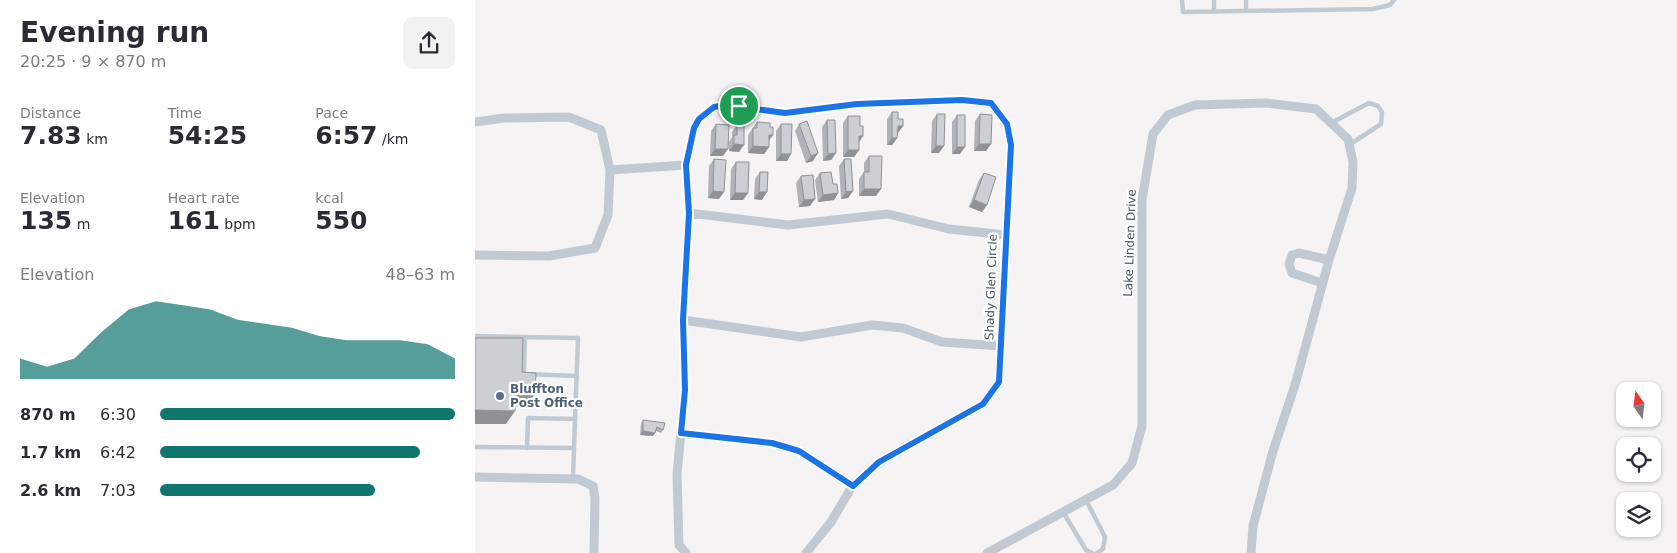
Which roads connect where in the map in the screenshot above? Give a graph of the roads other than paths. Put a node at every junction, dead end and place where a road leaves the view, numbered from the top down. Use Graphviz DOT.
graph roads {
  1 [pos="1182,0"];
  2 [pos="1214,0"];
  3 [pos="1245,0"];
  4 [pos="1394,0"];
  5 [pos="1214,11"];
  6 [pos="1246,11"];
  7 [pos="475,122"];
  8 [pos="1331,123"];
  9 [pos="1349,145"];
  10 [pos="686,165"];
  11 [pos="610,170"];
  12 [pos="689,213"];
  13 [pos="1006,235"];
  14 [pos="475,255"];
  15 [pos="1329,260"];
  16 [pos="1322,283"];
  17 [pos="683,320"];
  18 [pos="475,336"];
  19 [pos="525,337"];
  20 [pos="1001,346"];
  21 [pos="577,376"];
  22 [pos="575,419"];
  23 [pos="681,433"];
  24 [pos="475,447"];
  25 [pos="527,448"];
  26 [pos="574,448"];
  27 [pos="475,477"];
  28 [pos="573,478"];
  29 [pos="853,486"];
  30 [pos="1086,500"];
  31 [pos="1063,512"];
  32 [pos="594,553"];
  33 [pos="686,553"];
  34 [pos="806,553"];
  35 [pos="987,553"];
  36 [pos="1092,553"];
  37 [pos="1097,553"];
  38 [pos="1251,553"];
  1 -- 5 [label="lane"];
  2 -- 5 [label="lane"];
  3 -- 6 [label="lane"];
  4 -- 6 [label="lane"];
  5 -- 6 [label="lane"];
  7 -- 11 [label="street"];
  8 -- 9 [label="street, Lake Linden Drive"];
  8 -- 9 [label="lane"];
  8 -- 30 [label="street, Lake Linden Drive"];
  9 -- 15 [label="street"];
  10 -- 11 [label="street"];
  10 -- 12 [label="street, Shady Glen Circle"];
  10 -- 13 [label="street, Shady Glen Circle"];
  11 -- 14 [label="street"];
  12 -- 13 [label="street"];
  12 -- 17 [label="street, Shady Glen Circle"];
  13 -- 20 [label="street, Shady Glen Circle"];
  15 -- 16 [label="street"];
  15 -- 16 [label="street"];
  16 -- 38 [label="street"];
  17 -- 20 [label="street"];
  17 -- 23 [label="street, Shady Glen Circle"];
  18 -- 19 [label="lane"];
  19 -- 21 [label="lane"];
  19 -- 21 [label="lane"];
  20 -- 29 [label="street, Shady Glen Circle"];
  21 -- 22 [label="lane"];
  22 -- 25 [label="lane"];
  22 -- 26 [label="lane"];
  23 -- 29 [label="street"];
  23 -- 33 [label="street, Shady Glen Circle"];
  24 -- 25 [label="lane"];
  25 -- 26 [label="lane"];
  26 -- 28 [label="lane"];
  27 -- 28 [label="street"];
  28 -- 32 [label="street"];
  29 -- 34 [label="street, Shady Glen Circle"];
  30 -- 31 [label="street, Lake Linden Drive"];
  30 -- 37 [label="lane"];
  31 -- 35 [label="street, Lake Linden Drive"];
  31 -- 36 [label="lane"];
}
